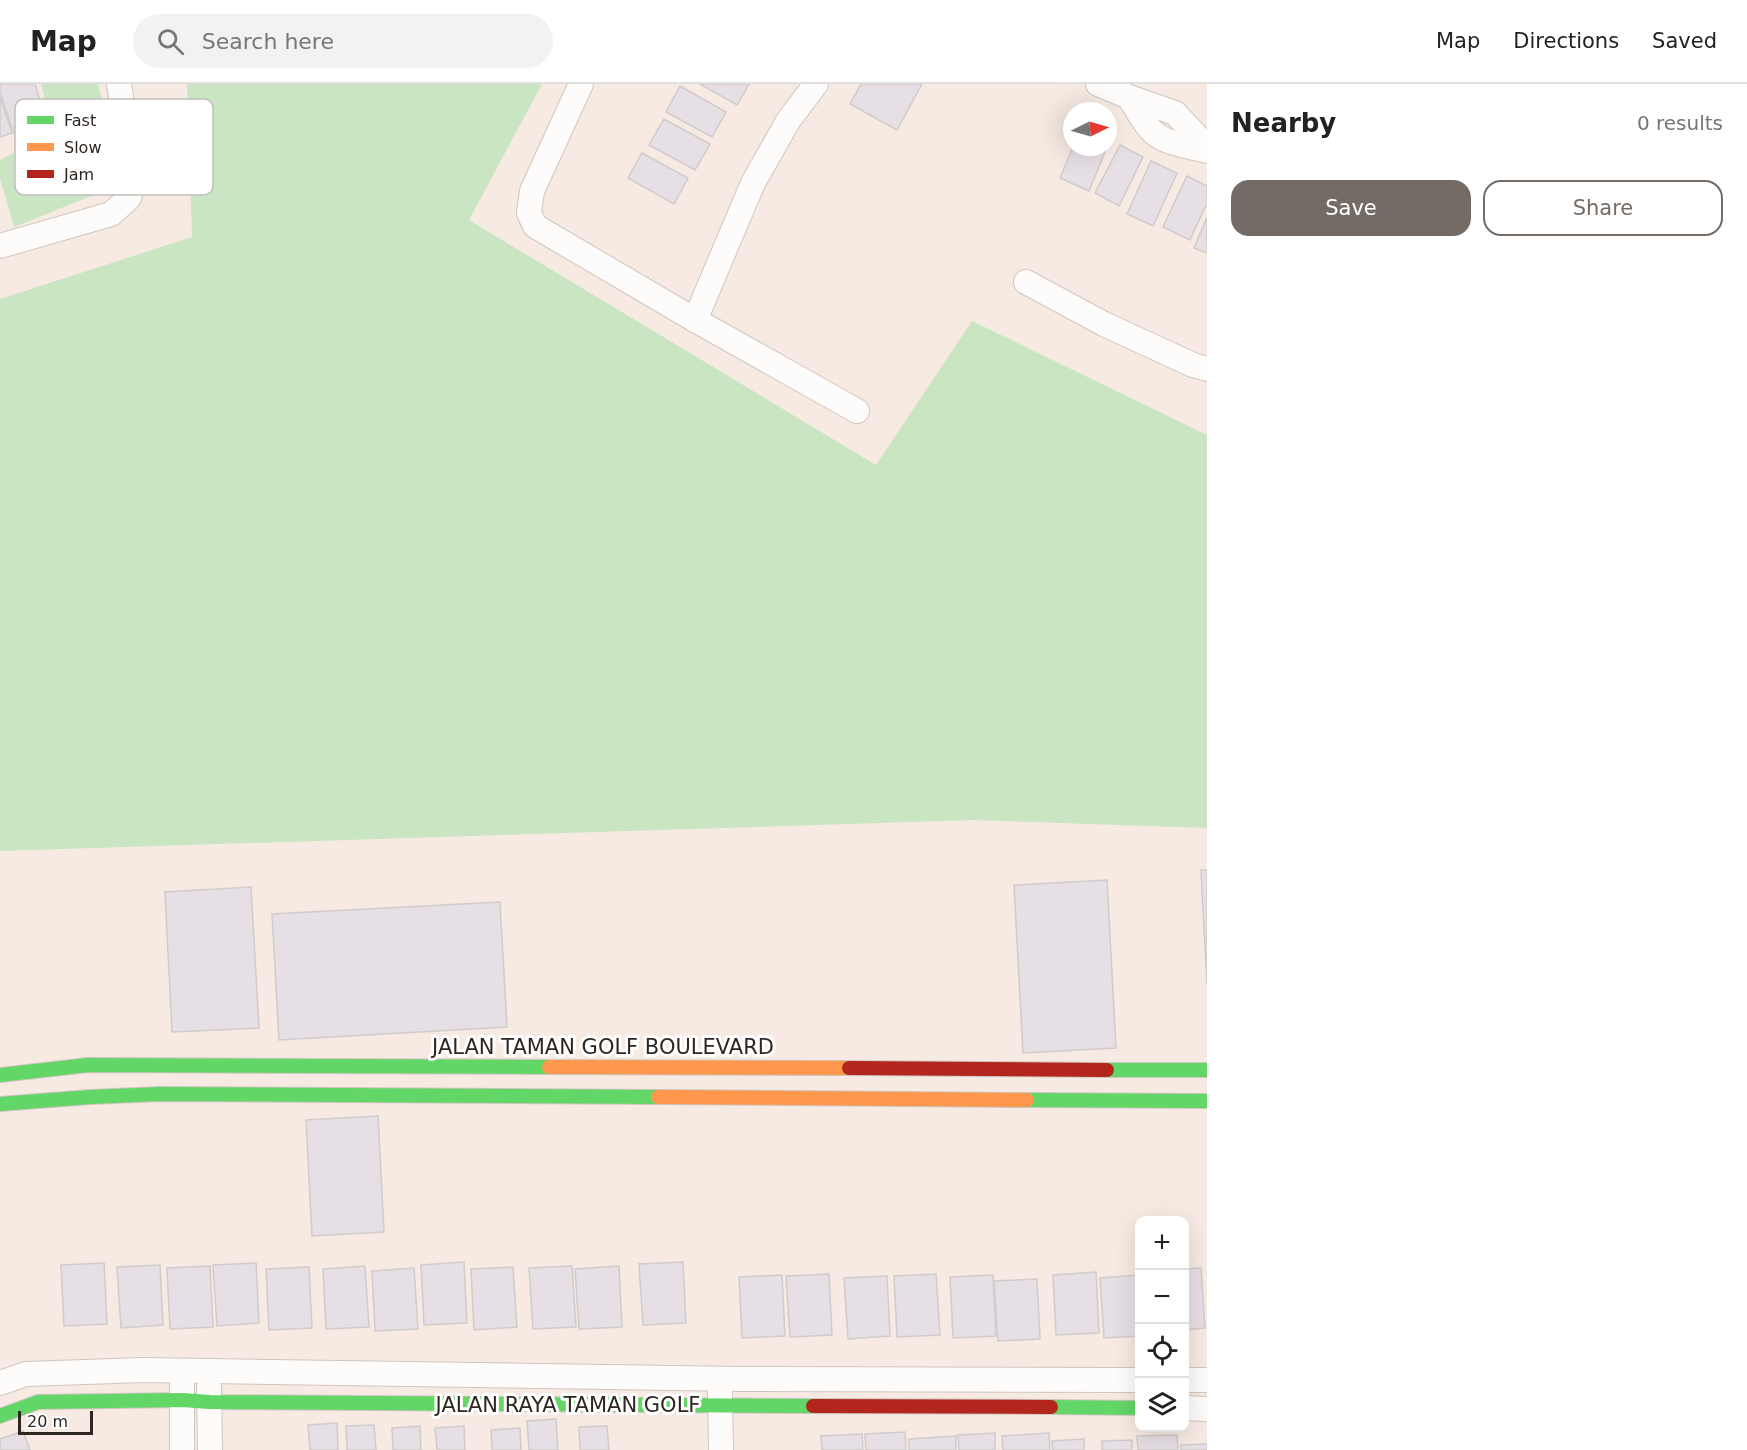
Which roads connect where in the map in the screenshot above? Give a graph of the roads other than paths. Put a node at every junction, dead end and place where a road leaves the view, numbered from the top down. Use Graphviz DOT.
graph roads {
  1 [pos="119,84"];
  2 [pos="581,84"];
  3 [pos="816,84"];
  4 [pos="1098,84"];
  5 [pos="122,99"];
  6 [pos="1207,149"];
  7 [pos="130,195"];
  8 [pos="0,246"];
  9 [pos="1026,282"];
  10 [pos="695,320"];
  11 [pos="1207,369"];
  12 [pos="857,411"];
  13 [pos="1207,1070"];
  14 [pos="0,1075"];
  15 [pos="160,1080"];
  16 [pos="1207,1101"];
  17 [pos="0,1104"];
  18 [pos="209,1370"];
  19 [pos="182,1371"];
  20 [pos="720,1378"];
  21 [pos="1135,1380"];
  22 [pos="1189,1380"];
  23 [pos="1207,1380"];
  24 [pos="0,1383"];
  25 [pos="182,1400"];
  26 [pos="210,1402"];
  27 [pos="720,1406"];
  28 [pos="1135,1408"];
  29 [pos="1189,1408"];
  30 [pos="1207,1408"];
  31 [pos="0,1416"];
  32 [pos="182,1450"];
  33 [pos="210,1450"];
  34 [pos="721,1450"];
  1 -- 5 [label="street"];
  2 -- 10 [label="street"];
  3 -- 10 [label="street"];
  4 -- 6 [label="street"];
  7 -- 8 [label="street"];
  9 -- 11 [label="street"];
  10 -- 12 [label="street"];
  13 -- 15 [label="street, JALAN TAMAN GOLF BOULEVARD"];
  14 -- 15 [label="street, JALAN TAMAN GOLF BOULEVARD"];
  15 -- 16 [label="street, JALAN TAMAN GOLF BOULEVARD"];
  15 -- 17 [label="street, JALAN TAMAN GOLF BOULEVARD"];
  18 -- 19 [label="street, JALAN RAYA TAMAN GOLF"];
  18 -- 20 [label="street, JALAN RAYA TAMAN GOLF"];
  18 -- 26 [label="street"];
  19 -- 24 [label="street, JALAN RAYA TAMAN GOLF"];
  19 -- 25 [label="street"];
  20 -- 21 [label="street, JALAN RAYA TAMAN GOLF"];
  20 -- 27 [label="street"];
  22 -- 23 [label="street"];
  25 -- 26 [label="street, JALAN RAYA TAMAN GOLF"];
  25 -- 31 [label="street, JALAN RAYA TAMAN GOLF"];
  25 -- 32 [label="street"];
  26 -- 27 [label="street, JALAN RAYA TAMAN GOLF"];
  26 -- 33 [label="street"];
  27 -- 28 [label="street, JALAN RAYA TAMAN GOLF"];
  27 -- 34 [label="street"];
  29 -- 30 [label="street"];
}
